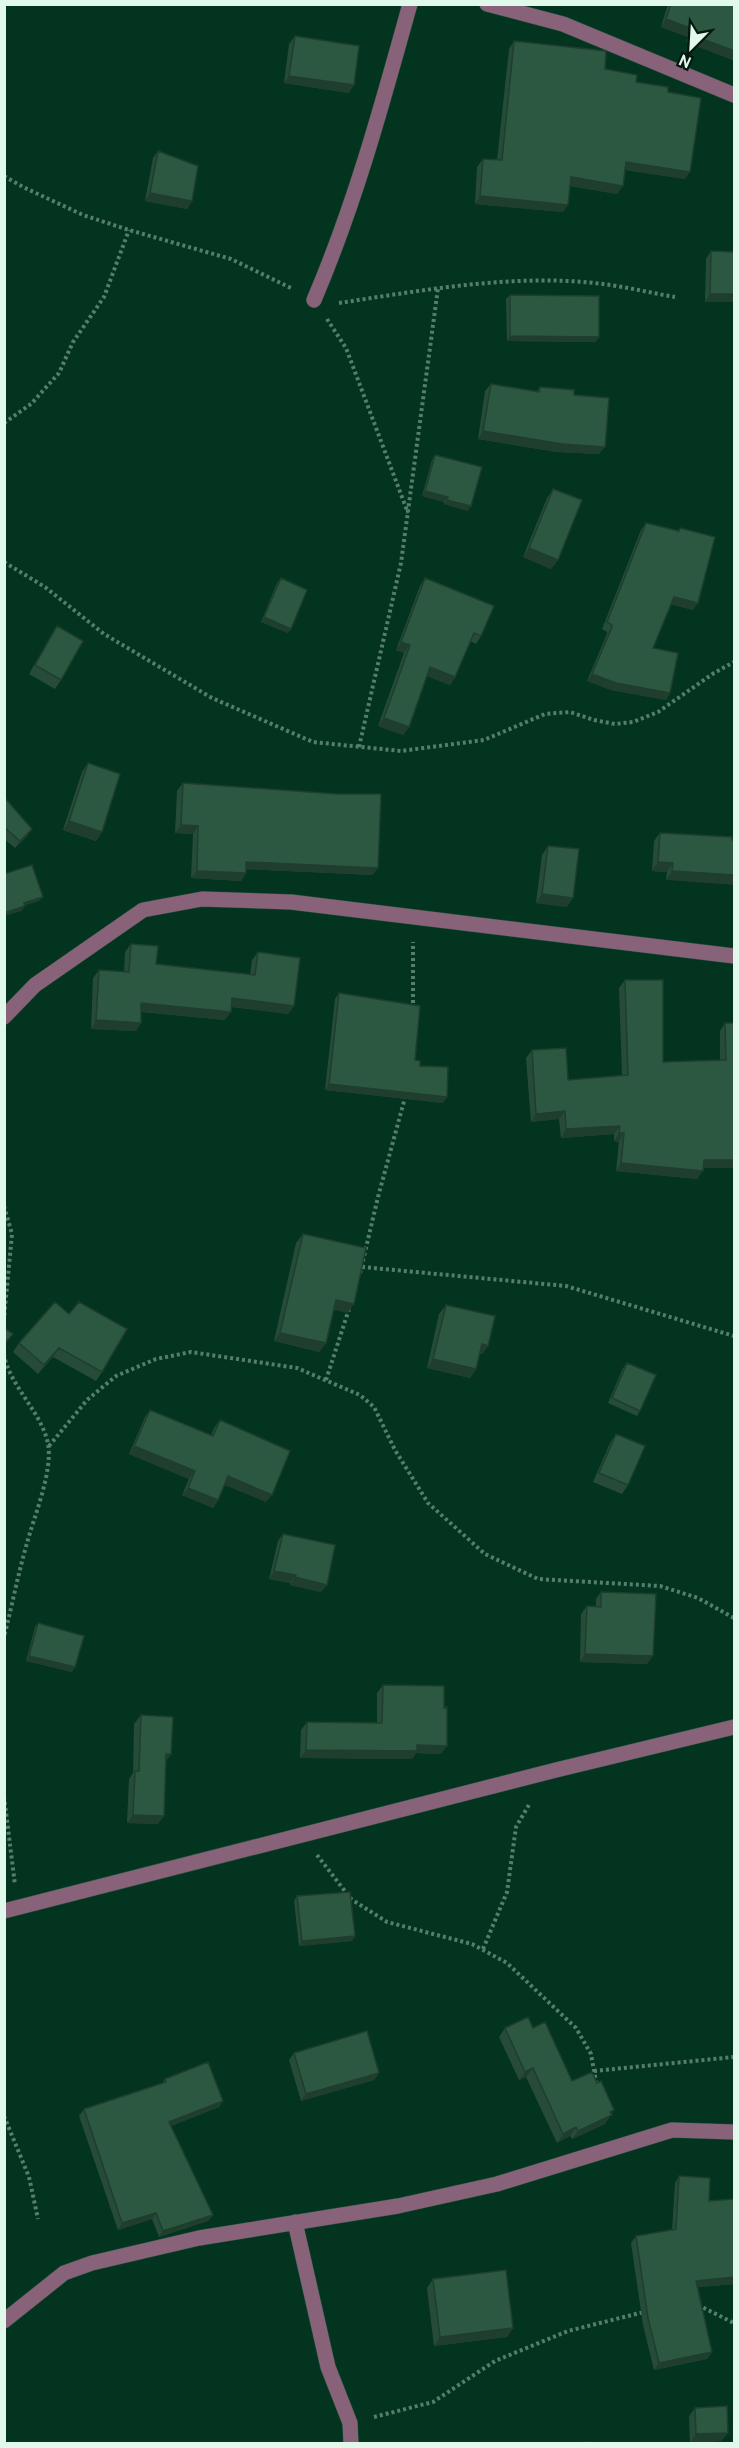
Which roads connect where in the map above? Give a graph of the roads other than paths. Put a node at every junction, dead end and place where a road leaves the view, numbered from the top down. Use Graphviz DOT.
graph roads {
  1 [pos="410,4"];
  2 [pos="488,4"];
  3 [pos="735,95"];
  4 [pos="316,304"];
  5 [pos="735,956"];
  6 [pos="4,1017"];
  7 [pos="735,1727"];
  8 [pos="11,1910"];
  9 [pos="735,2133"];
  10 [pos="295,2222"];
  11 [pos="4,2321"];
  12 [pos="351,2444"];
  1 -- 4 [label="street"];
  2 -- 3 [label="street"];
  5 -- 6 [label="street"];
  7 -- 8 [label="street"];
  9 -- 10 [label="street"];
  10 -- 11 [label="street"];
  10 -- 12 [label="street"];
}
